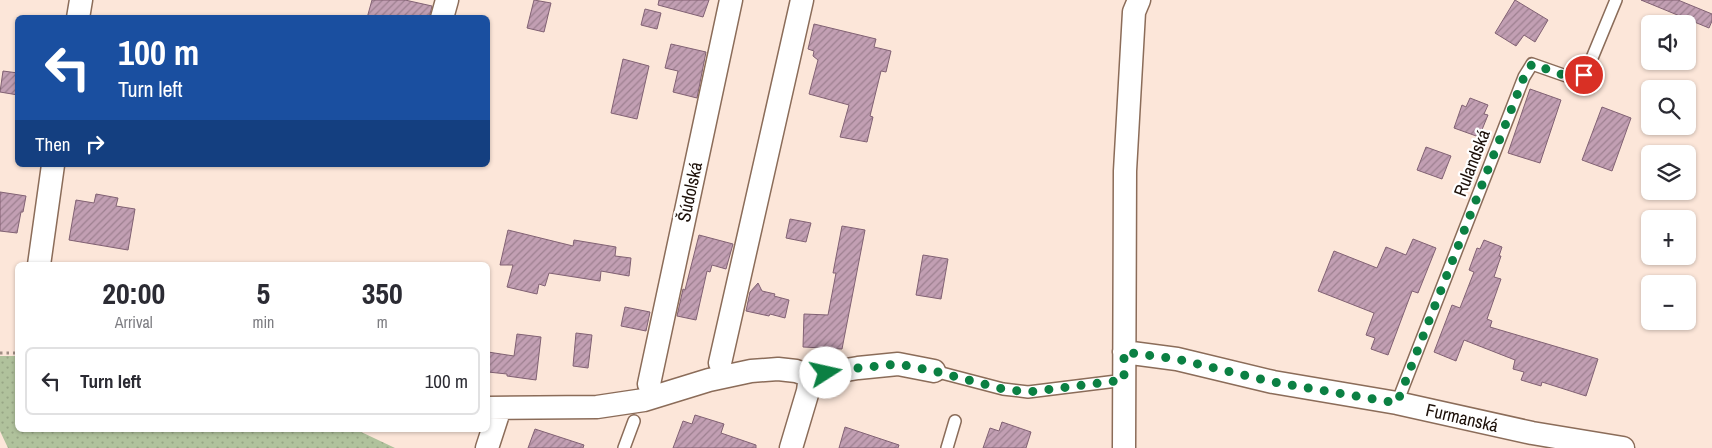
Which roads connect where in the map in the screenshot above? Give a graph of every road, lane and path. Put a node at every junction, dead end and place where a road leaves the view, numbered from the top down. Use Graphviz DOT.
graph roads {
  1 [pos="81,0"];
  2 [pos="447,0"];
  3 [pos="731,0"];
  4 [pos="802,0"];
  5 [pos="1139,0"];
  6 [pos="1616,0"];
  7 [pos="78,15"];
  8 [pos="443,15"];
  9 [pos="53,167"];
  10 [pos="39,262"];
  11 [pos="1124,352"];
  12 [pos="0,353"];
  13 [pos="15,353"];
  14 [pos="720,363"];
  15 [pos="934,371"];
  16 [pos="810,376"];
  17 [pos="1124,380"];
  18 [pos="649,384"];
  19 [pos="1397,403"];
  20 [pos="494,408"];
  21 [pos="634,421"];
  22 [pos="955,421"];
  23 [pos="490,431"];
  24 [pos="490,432"];
  25 [pos="487,448"];
  26 [pos="624,448"];
  27 [pos="791,448"];
  28 [pos="947,448"];
  29 [pos="1124,448"];
  30 [pos="1624,448"];
  1 -- 7 [label="street"];
  2 -- 8 [label="street"];
  3 -- 18 [label="street, Šúdolská"];
  4 -- 14 [label="street"];
  5 -- 11 [label="street"];
  6 -- 19 [label="lane, Rulandská"];
  9 -- 10 [label="street"];
  11 -- 17 [label="street"];
  11 -- 19 [label="street, Furmanská"];
  12 -- 13 [label="path"];
  15 -- 16 [label="street"];
  15 -- 17 [label="lane"];
  16 -- 20 [label="street"];
  16 -- 27 [label="street"];
  17 -- 29 [label="street"];
  19 -- 30 [label="street, Furmanská"];
  20 -- 23 [label="street"];
  21 -- 26 [label="lane"];
  22 -- 28 [label="lane"];
  24 -- 25 [label="street"];
}
